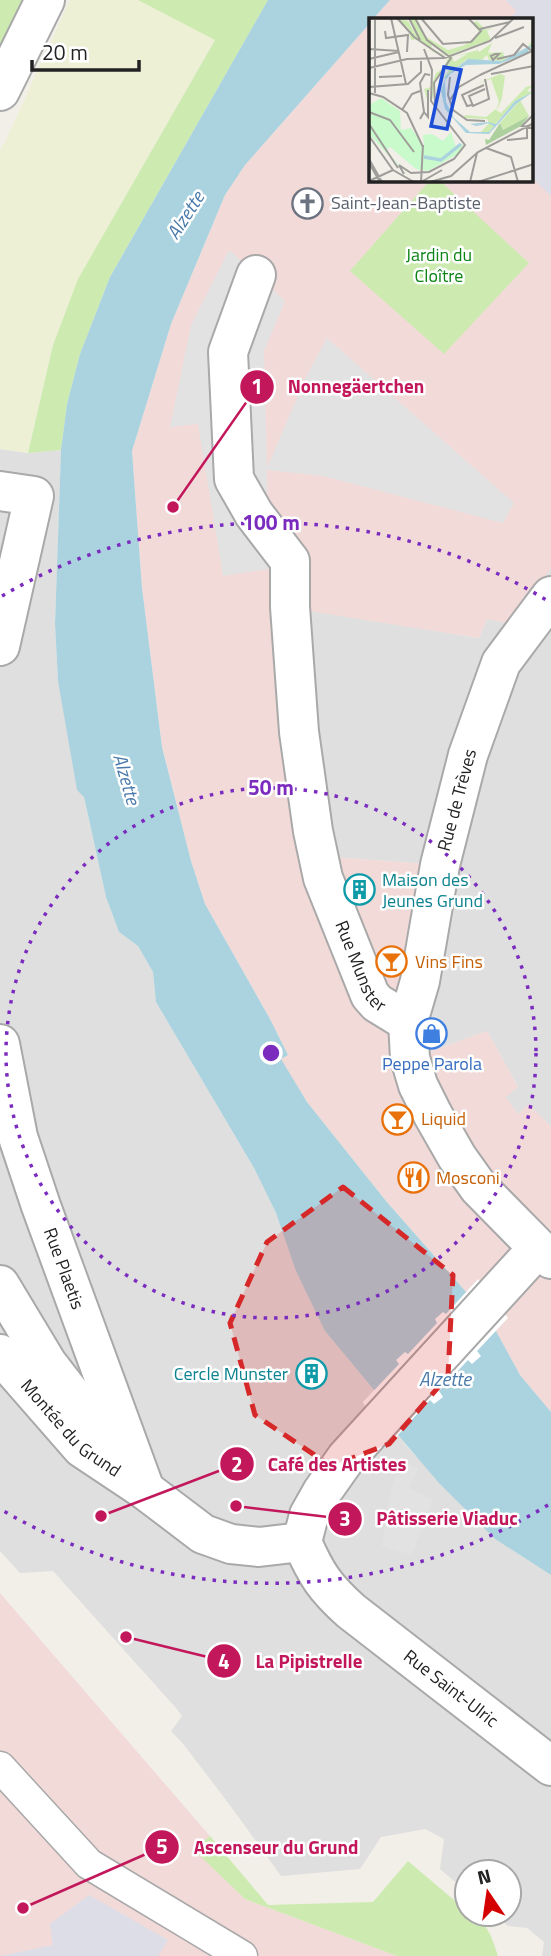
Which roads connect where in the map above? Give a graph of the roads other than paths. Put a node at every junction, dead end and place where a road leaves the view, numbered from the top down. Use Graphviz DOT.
graph roads {
  1 [pos="45,0"];
  2 [pos="0,91"];
  3 [pos="256,275"];
  4 [pos="0,491"];
  5 [pos="551,596"];
  6 [pos="0,646"];
  7 [pos="408,1022"];
  8 [pos="0,1044"];
  9 [pos="544,1254"];
  10 [pos="0,1285"];
  11 [pos="0,1354"];
  12 [pos="145,1490"];
  13 [pos="302,1542"];
  14 [pos="551,1766"];
  15 [pos="0,1767"];
  16 [pos="242,1956"];
  1 -- 2 [label="street"];
  3 -- 7 [label="street, Rue Munster"];
  4 -- 6 [label="street"];
  5 -- 7 [label="street, Rue de Trèves"];
  7 -- 9 [label="street, Rue Munster"];
  8 -- 12 [label="street, Rue Plaetis"];
  9 -- 13 [label="street, Rue Munster"];
  10 -- 12 [label="street"];
  11 -- 12 [label="street, Montée du Grund"];
  12 -- 13 [label="street, Montée du Grund"];
  13 -- 14 [label="street, Rue Saint-Ulric"];
  15 -- 16 [label="street"];
}
